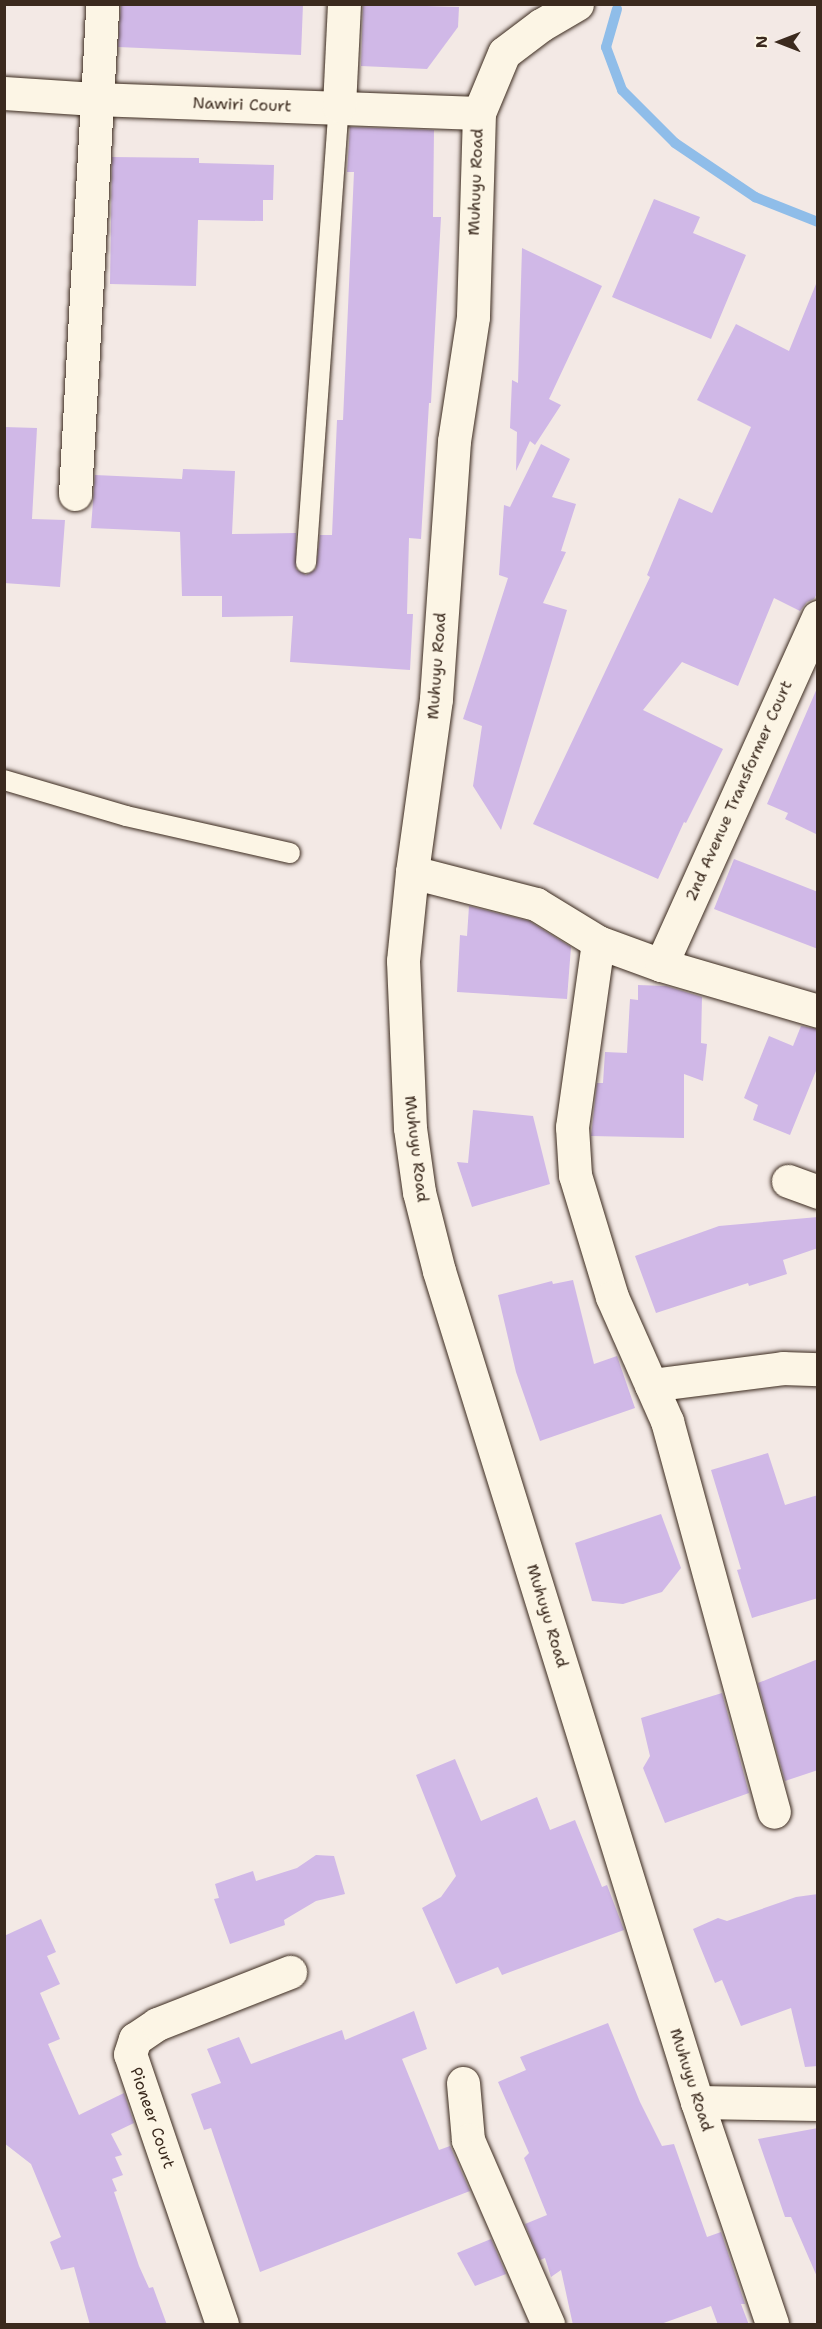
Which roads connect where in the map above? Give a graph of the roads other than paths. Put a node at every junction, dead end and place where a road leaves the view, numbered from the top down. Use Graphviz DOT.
graph roads {
  1 [pos="102,4"];
  2 [pos="344,4"];
  3 [pos="577,4"];
  4 [pos="4,93"];
  5 [pos="95,99"];
  6 [pos="339,106"];
  7 [pos="479,112"];
  8 [pos="75,494"];
  9 [pos="306,563"];
  10 [pos="818,618"];
  11 [pos="4,780"];
  12 [pos="290,853"];
  13 [pos="412,872"];
  14 [pos="598,942"];
  15 [pos="661,965"];
  16 [pos="818,1011"];
  17 [pos="788,1180"];
  18 [pos="818,1192"];
  19 [pos="818,1369"];
  20 [pos="651,1385"];
  21 [pos="774,1812"];
  22 [pos="290,1972"];
  23 [pos="463,2083"];
  24 [pos="697,2102"];
  25 [pos="818,2104"];
  26 [pos="222,2325"];
  27 [pos="548,2325"];
  28 [pos="772,2325"];
  1 -- 5 [label="street"];
  2 -- 6 [label="street"];
  3 -- 7 [label="street, Muhuyu Road"];
  4 -- 5 [label="street, Nawiri Court"];
  5 -- 6 [label="street, Nawiri Court"];
  5 -- 8 [label="street"];
  6 -- 7 [label="street, Nawiri Court"];
  6 -- 9 [label="lane"];
  7 -- 13 [label="street, Muhuyu Road"];
  10 -- 15 [label="street, 2nd Avenue Transformer Court"];
  11 -- 12 [label="lane"];
  13 -- 14 [label="street"];
  13 -- 24 [label="street, Muhuyu Road"];
  14 -- 15 [label="street"];
  14 -- 20 [label="street"];
  15 -- 16 [label="street"];
  17 -- 18 [label="street"];
  19 -- 20 [label="street"];
  20 -- 21 [label="street"];
  22 -- 26 [label="street, Pioneer Court"];
  23 -- 27 [label="street"];
  24 -- 25 [label="street"];
  24 -- 28 [label="street, Muhuyu Road"];
}
